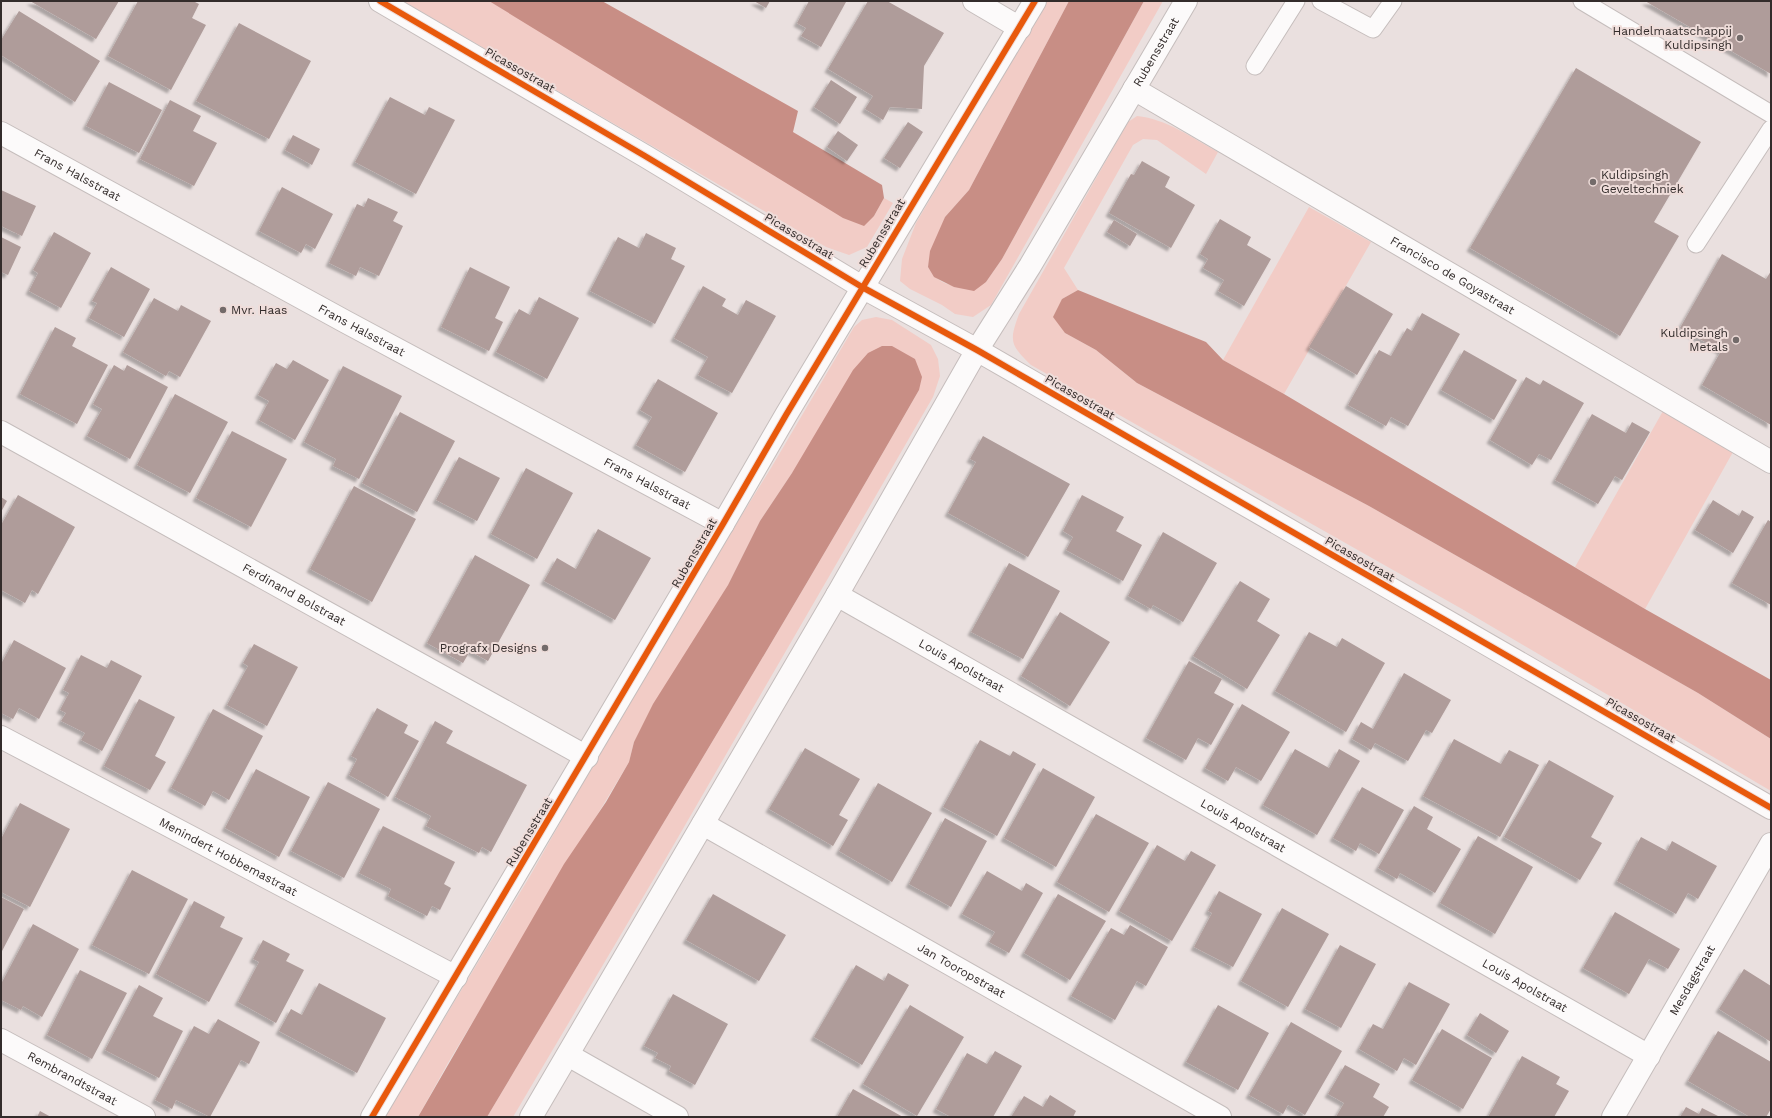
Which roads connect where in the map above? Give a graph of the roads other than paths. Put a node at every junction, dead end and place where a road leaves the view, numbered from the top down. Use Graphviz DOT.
graph roads {
  1 [pos="380,1"];
  2 [pos="974,1"];
  3 [pos="1034,1"];
  4 [pos="1186,1"];
  5 [pos="1296,1"];
  6 [pos="1320,1"];
  7 [pos="1393,1"];
  8 [pos="1582,1"];
  9 [pos="1020,28"];
  10 [pos="1255,66"];
  11 [pos="1134,89"];
  12 [pos="1771,114"];
  13 [pos="1771,129"];
  14 [pos="1,133"];
  15 [pos="1696,244"];
  16 [pos="862,287"];
  17 [pos="977,350"];
  18 [pos="1,432"];
  19 [pos="1771,462"];
  20 [pos="723,524"];
  21 [pos="837,595"];
  22 [pos="1,737"];
  23 [pos="587,757"];
  24 [pos="1771,808"];
  25 [pos="703,824"];
  26 [pos="1771,844"];
  27 [pos="456,977"];
  28 [pos="1,1040"];
  29 [pos="568,1055"];
  30 [pos="1649,1056"];
  31 [pos="144,1117"];
  32 [pos="372,1117"];
  33 [pos="531,1117"];
  34 [pos="677,1117"];
  35 [pos="1220,1117"];
  36 [pos="1613,1117"];
  1 -- 16 [label="street, Picassostraat"];
  2 -- 9 [label="street"];
  3 -- 9 [label="street, Rubensstraat"];
  4 -- 11 [label="street, Rubensstraat"];
  5 -- 10 [label="lane"];
  6 -- 7 [label="lane"];
  8 -- 12 [label="lane"];
  9 -- 16 [label="street, Rubensstraat"];
  11 -- 17 [label="street, Rubensstraat"];
  11 -- 19 [label="street, Francisco de Goyastraat"];
  13 -- 15 [label="lane"];
  14 -- 20 [label="street, Frans Halsstraat"];
  16 -- 17 [label="street, Picassostraat"];
  16 -- 20 [label="street, Rubensstraat"];
  17 -- 21 [label="street, Rubensstraat"];
  17 -- 24 [label="street, Picassostraat"];
  18 -- 23 [label="street, Ferdinand Bolstraat"];
  20 -- 23 [label="street, Rubensstraat"];
  21 -- 25 [label="street, Rubensstraat"];
  21 -- 30 [label="street, Louis Apolstraat"];
  22 -- 27 [label="street, Menindert Hobbemastraat"];
  23 -- 27 [label="street, Rubensstraat"];
  25 -- 29 [label="street, Rubensstraat"];
  25 -- 35 [label="street, Jan Tooropstraat"];
  26 -- 30 [label="street, Mesdagstraat"];
  27 -- 32 [label="street, Rubensstraat"];
  28 -- 31 [label="street, Rembrandtstraat"];
  29 -- 33 [label="street, Rubensstraat"];
  29 -- 34 [label="street"];
  30 -- 36 [label="street, Mesdagstraat"];
}
